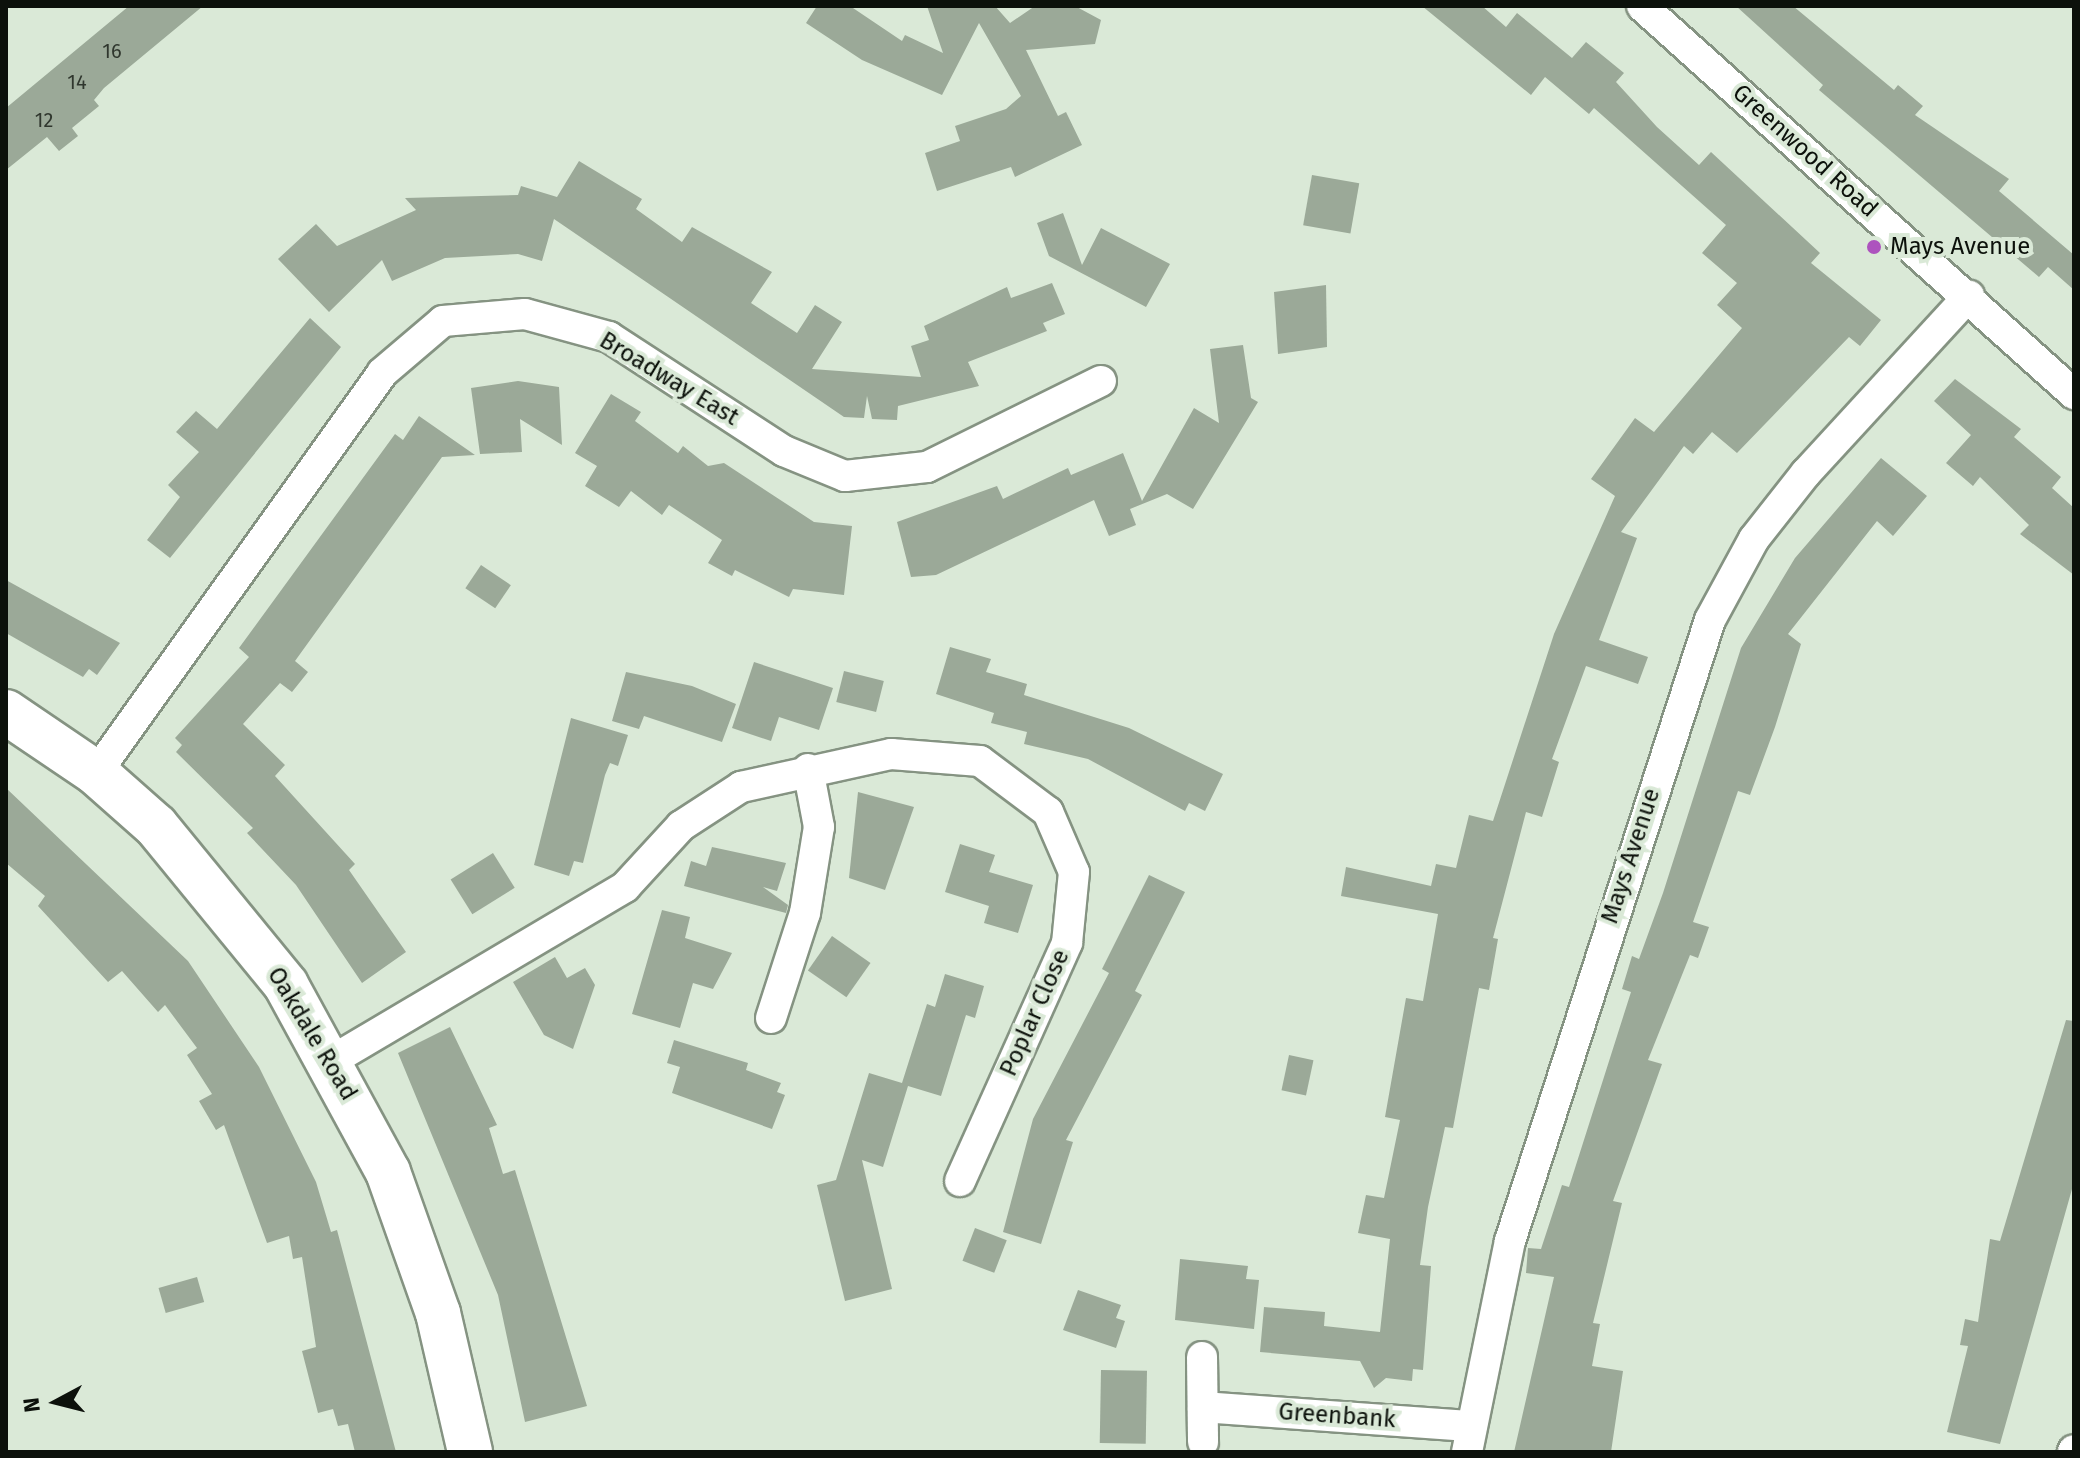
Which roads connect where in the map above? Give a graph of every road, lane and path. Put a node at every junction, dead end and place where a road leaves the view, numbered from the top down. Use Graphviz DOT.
graph roads {
  1 [pos="1642,6"];
  2 [pos="1969,296"];
  3 [pos="1101,381"];
  4 [pos="2074,394"];
  5 [pos="6,712"];
  6 [pos="808,769"];
  7 [pos="96,773"];
  8 [pos="771,1018"];
  9 [pos="331,1061"];
  10 [pos="960,1181"];
  11 [pos="1202,1357"];
  12 [pos="1203,1407"];
  13 [pos="1469,1439"];
  14 [pos="1203,1442"];
  15 [pos="470,1452"];
  1 -- 2 [label="street, Greenwood Road"];
  2 -- 4 [label="street, Greenwood Road"];
  2 -- 13 [label="street, Mays Avenue"];
  3 -- 7 [label="street, Broadway East"];
  5 -- 7 [label="street, Oakdale Road"];
  6 -- 8 [label="street"];
  6 -- 9 [label="street, Poplar Close"];
  6 -- 10 [label="street, Poplar Close"];
  7 -- 9 [label="street, Oakdale Road"];
  9 -- 15 [label="street, Oakdale Road"];
  11 -- 12 [label="street"];
  12 -- 13 [label="street, Greenbank"];
  12 -- 14 [label="street"];
}
